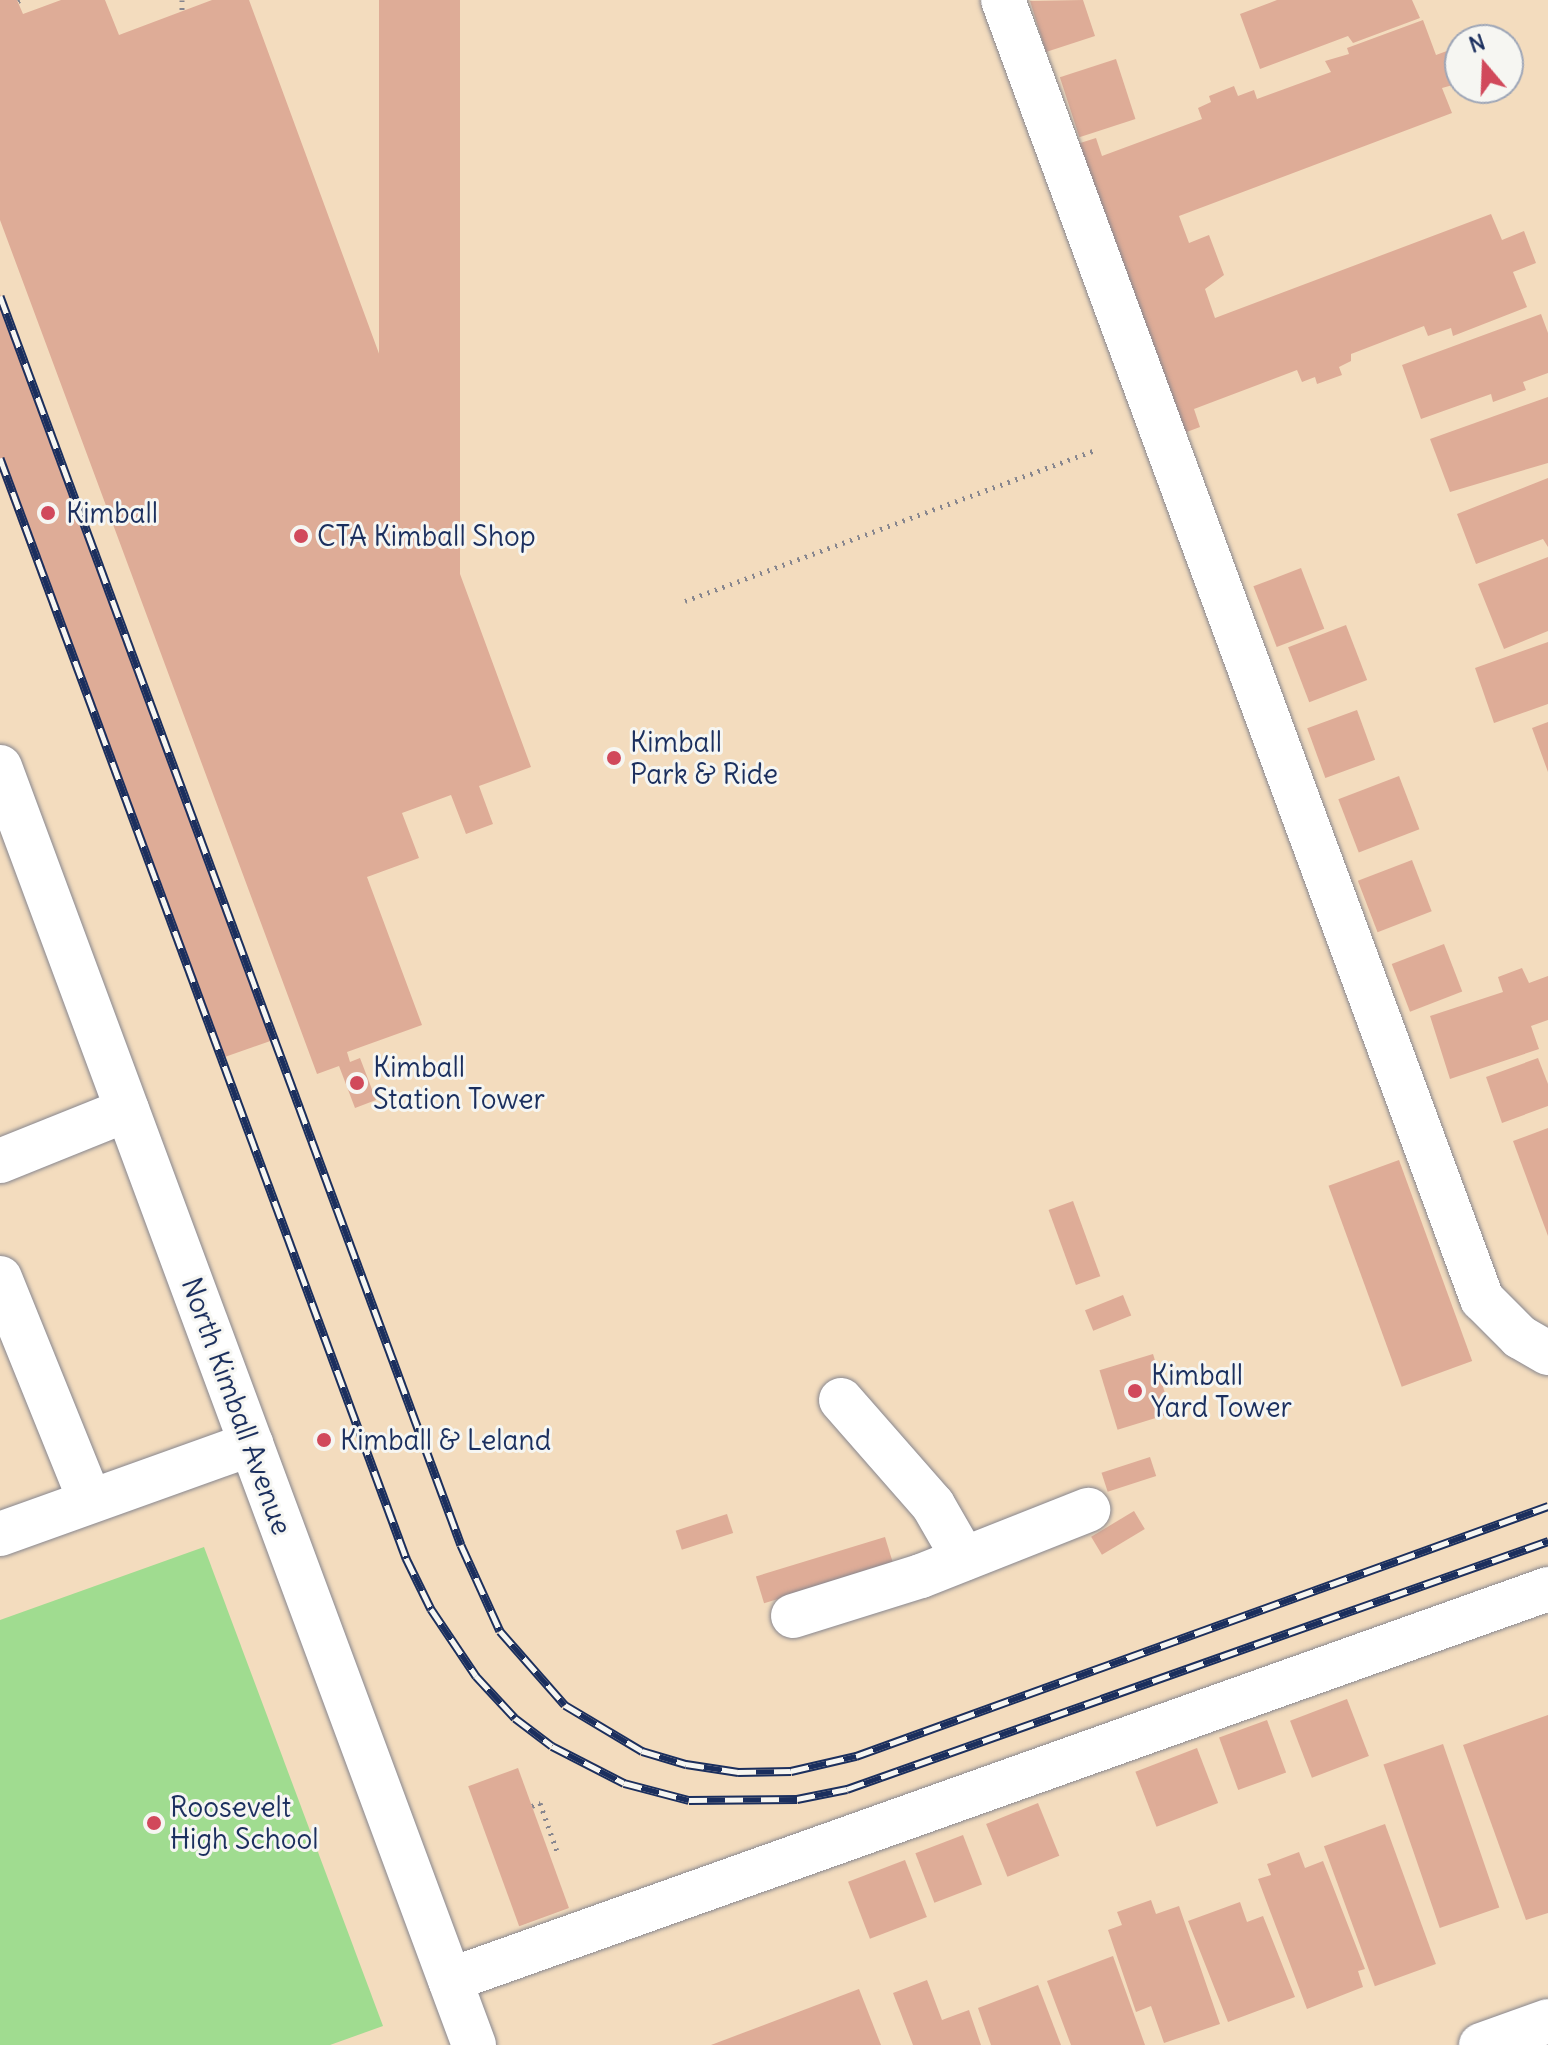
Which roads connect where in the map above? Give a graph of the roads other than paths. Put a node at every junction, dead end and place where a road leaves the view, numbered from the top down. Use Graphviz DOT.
graph roads {
  1 [pos="1003,0"];
  2 [pos="0,767"];
  3 [pos="127,1110"];
  4 [pos="0,1161"];
  5 [pos="0,1278"];
  6 [pos="1548,1353"];
  7 [pos="841,1400"];
  8 [pos="251,1444"];
  9 [pos="90,1501"];
  10 [pos="1088,1510"];
  11 [pos="0,1534"];
  12 [pos="964,1559"];
  13 [pos="1548,1589"];
  14 [pos="793,1616"];
  15 [pos="450,1980"];
  16 [pos="1548,2021"];
  17 [pos="474,2045"];
  18 [pos="1481,2045"];
  1 -- 6 [label="street"];
  2 -- 3 [label="street, North Kimball Avenue"];
  3 -- 4 [label="street"];
  3 -- 8 [label="street, North Kimball Avenue"];
  5 -- 9 [label="street"];
  7 -- 12 [label="street"];
  8 -- 9 [label="street"];
  8 -- 15 [label="street, North Kimball Avenue"];
  9 -- 11 [label="street"];
  10 -- 12 [label="street"];
  12 -- 14 [label="street"];
  13 -- 15 [label="street"];
  15 -- 17 [label="street, North Kimball Avenue"];
  16 -- 18 [label="street"];
}
